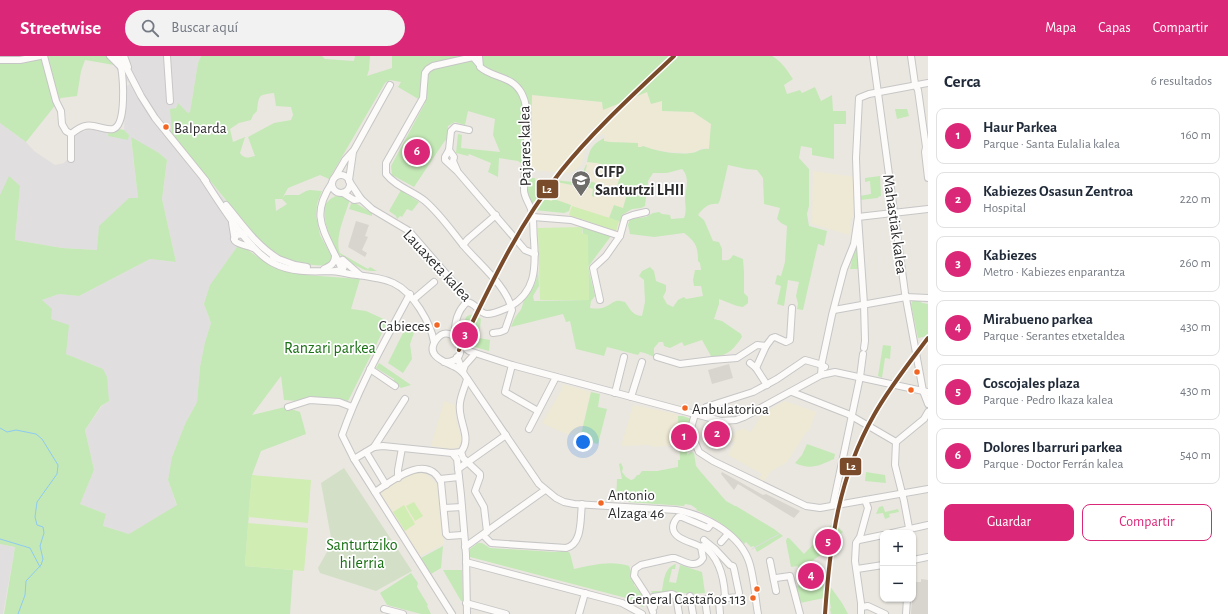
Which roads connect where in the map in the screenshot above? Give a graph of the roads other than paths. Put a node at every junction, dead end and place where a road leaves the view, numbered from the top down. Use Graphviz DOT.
graph roads {
  1 [pos="40,56"];
  2 [pos="44,56"];
  3 [pos="110,56"];
  4 [pos="117,56"];
  5 [pos="124,56"];
  6 [pos="167,56"];
  7 [pos="476,56"];
  8 [pos="873,56"];
  9 [pos="911,56"];
  10 [pos="1,60"];
  11 [pos="121,66"];
  12 [pos="129,82"];
  13 [pos="928,83"];
  14 [pos="390,85"];
  15 [pos="916,85"];
  16 [pos="878,92"];
  17 [pos="170,101"];
  18 [pos="469,130"];
  19 [pos="71,134"];
  20 [pos="927,147"];
  21 [pos="354,150"];
  22 [pos="71,159"];
  23 [pos="928,178"];
  24 [pos="204,179"];
  25 [pos="334,180"];
  26 [pos="349,181"];
  27 [pos="340,193"];
  28 [pos="361,199"];
  29 [pos="322,202"];
  30 [pos="229,209"];
  31 [pos="928,209"];
  32 [pos="646,212"];
  33 [pos="894,213"];
  34 [pos="496,215"];
  35 [pos="230,217"];
  36 [pos="533,217"];
  37 [pos="858,217"];
  38 [pos="243,234"];
  39 [pos="620,236"];
  40 [pos="234,239"];
  41 [pos="241,243"];
  42 [pos="463,245"];
  43 [pos="857,245"];
  44 [pos="255,250"];
  45 [pos="335,254"];
  46 [pos="535,254"];
  47 [pos="277,258"];
  48 [pos="342,260"];
  49 [pos="327,270"];
  50 [pos="344,272"];
  51 [pos="362,276"];
  52 [pos="434,282"];
  53 [pos="412,296"];
  54 [pos="906,297"];
  55 [pos="928,298"];
  56 [pos="600,300"];
  57 [pos="467,302"];
  58 [pos="864,304"];
  59 [pos="511,306"];
  60 [pos="792,308"];
  61 [pos="834,310"];
  62 [pos="495,313"];
  63 [pos="426,320"];
  64 [pos="455,324"];
  65 [pos="493,333"];
  66 [pos="445,335"];
  67 [pos="455,338"];
  68 [pos="434,342"];
  69 [pos="460,344"];
  70 [pos="766,346"];
  71 [pos="476,355"];
  72 [pos="458,356"];
  73 [pos="624,357"];
  74 [pos="657,357"];
  75 [pos="444,362"];
  76 [pos="642,362"];
  77 [pos="750,363"];
  78 [pos="512,365"];
  79 [pos="822,365"];
  80 [pos="756,368"];
  81 [pos="370,369"];
  82 [pos="835,372"];
  83 [pos="465,374"];
  84 [pos="821,375"];
  85 [pos="556,376"];
  86 [pos="860,377"];
  87 [pos="767,385"];
  88 [pos="395,386"];
  89 [pos="925,391"];
  90 [pos="792,392"];
  91 [pos="614,393"];
  92 [pos="631,397"];
  93 [pos="405,399"];
  94 [pos="928,404"];
  95 [pos="288,407"];
  96 [pos="352,407"];
  97 [pos="538,411"];
  98 [pos="928,412"];
  99 [pos="703,413"];
  100 [pos="695,414"];
  101 [pos="852,415"];
  102 [pos="529,429"];
  103 [pos="506,435"];
  104 [pos="896,442"];
  105 [pos="374,448"];
  106 [pos="402,448"];
  107 [pos="366,452"];
  108 [pos="461,452"];
  109 [pos="452,453"];
  110 [pos="354,459"];
  111 [pos="467,462"];
  112 [pos="458,473"];
  113 [pos="398,478"];
  114 [pos="440,479"];
  115 [pos="386,485"];
  116 [pos="928,489"];
  117 [pos="545,490"];
  118 [pos="375,492"];
  119 [pos="902,494"];
  120 [pos="865,500"];
  121 [pos="582,504"];
  122 [pos="462,506"];
  123 [pos="833,506"];
  124 [pos="444,508"];
  125 [pos="710,525"];
  126 [pos="928,525"];
  127 [pos="910,530"];
  128 [pos="913,530"];
  129 [pos="485,533"];
  130 [pos="728,534"];
  131 [pos="464,535"];
  132 [pos="880,536"];
  133 [pos="859,540"];
  134 [pos="721,542"];
  135 [pos="465,547"];
  136 [pos="701,547"];
  137 [pos="928,557"];
  138 [pos="916,559"];
  139 [pos="770,560"];
  140 [pos="466,562"];
  141 [pos="880,565"];
  142 [pos="857,569"];
  143 [pos="774,580"];
  144 [pos="776,591"];
  145 [pos="585,593"];
  146 [pos="690,596"];
  147 [pos="723,597"];
  148 [pos="705,599"];
  149 [pos="907,602"];
  150 [pos="466,603"];
  151 [pos="861,607"];
  152 [pos="384,609"];
  153 [pos="648,613"];
  154 [pos="403,614"];
  155 [pos="452,614"];
  156 [pos="466,614"];
  157 [pos="506,614"];
  158 [pos="579,614"];
  159 [pos="679,614"];
  160 [pos="692,614"];
  161 [pos="707,614"];
  162 [pos="720,614"];
  163 [pos="758,614"];
  164 [pos="800,614"];
  165 [pos="860,614"];
  166 [pos="885,614"];
  167 [pos="906,614"];
  1 -- 10 [label="street"];
  2 -- 19 [label="street"];
  3 -- 11 [label="street"];
  4 -- 12 [label="street"];
  5 -- 12 [label="street"];
  6 -- 17 [label="street"];
  7 -- 36 [label="street, Pajares kalea"];
  7 -- 42 [label="street"];
  8 -- 16 [label="street, Mahastiak kalea"];
  9 -- 15 [label="street"];
  11 -- 12 [label="street"];
  11 -- 12 [label="street"];
  12 -- 19 [label="street"];
  12 -- 24 [label="street"];
  13 -- 15 [label="street"];
  14 -- 21 [label="street"];
  15 -- 16 [label="street"];
  15 -- 20 [label="street"];
  16 -- 33 [label="street, Mahastiak kalea"];
  16 -- 37 [label="street"];
  18 -- 34 [label="street"];
  19 -- 22 [label="street"];
  20 -- 23 [label="street"];
  21 -- 25 [label="street"];
  21 -- 26 [label="street"];
  24 -- 30 [label="street"];
  24 -- 35 [label="street"];
  25 -- 26 [label="street"];
  25 -- 27 [label="street"];
  25 -- 29 [label="street"];
  26 -- 27 [label="street"];
  26 -- 28 [label="street, Lauaxeta kalea"];
  27 -- 28 [label="street, Lauaxeta kalea"];
  27 -- 29 [label="street"];
  28 -- 57 [label="street, Lauaxeta kalea"];
  29 -- 45 [label="street"];
  30 -- 38 [label="street"];
  30 -- 47 [label="street"];
  31 -- 33 [label="street"];
  32 -- 39 [label="street"];
  33 -- 37 [label="street"];
  33 -- 54 [label="street, Mahastiak kalea"];
  34 -- 42 [label="street"];
  34 -- 46 [label="street"];
  35 -- 38 [label="street"];
  35 -- 40 [label="street"];
  36 -- 39 [label="street"];
  36 -- 46 [label="street, Pajares kalea"];
  37 -- 43 [label="street"];
  38 -- 40 [label="street"];
  38 -- 41 [label="street"];
  38 -- 44 [label="street"];
  38 -- 47 [label="street"];
  39 -- 56 [label="street"];
  40 -- 41 [label="street"];
  41 -- 44 [label="street"];
  42 -- 59 [label="street"];
  43 -- 58 [label="street"];
  43 -- 61 [label="street"];
  44 -- 49 [label="street"];
  45 -- 48 [label="street"];
  45 -- 49 [label="street"];
  45 -- 50 [label="street"];
  46 -- 59 [label="street, Pajares kalea"];
  47 -- 49 [label="street"];
  48 -- 50 [label="street"];
  48 -- 51 [label="street"];
  49 -- 50 [label="street"];
  50 -- 51 [label="street"];
  51 -- 53 [label="street"];
  52 -- 53 [label="street"];
  53 -- 63 [label="street"];
  53 -- 81 [label="street"];
  54 -- 55 [label="street"];
  54 -- 58 [label="street"];
  54 -- 89 [label="street, Mahastiak kalea"];
  57 -- 62 [label="street, Lauaxeta kalea"];
  57 -- 64 [label="street"];
  58 -- 61 [label="street"];
  58 -- 86 [label="street"];
  59 -- 62 [label="street, Pajares kalea"];
  59 -- 65 [label="street"];
  60 -- 70 [label="street"];
  61 -- 79 [label="street"];
  63 -- 66 [label="street"];
  63 -- 68 [label="street"];
  64 -- 66 [label="street"];
  64 -- 67 [label="street"];
  66 -- 67 [label="street"];
  66 -- 68 [label="street"];
  67 -- 69 [label="street"];
  68 -- 75 [label="street"];
  69 -- 71 [label="street"];
  69 -- 72 [label="street"];
  70 -- 74 [label="street"];
  70 -- 80 [label="street"];
  71 -- 72 [label="street"];
  71 -- 78 [label="street"];
  71 -- 83 [label="street"];
  72 -- 75 [label="street"];
  72 -- 83 [label="street"];
  73 -- 91 [label="street"];
  75 -- 83 [label="street"];
  76 -- 92 [label="street"];
  77 -- 80 [label="street"];
  78 -- 85 [label="street"];
  78 -- 97 [label="street"];
  79 -- 82 [label="street"];
  79 -- 84 [label="street"];
  79 -- 87 [label="street"];
  80 -- 87 [label="street"];
  81 -- 88 [label="street"];
  81 -- 96 [label="street"];
  82 -- 84 [label="street"];
  82 -- 86 [label="street"];
  83 -- 103 [label="street"];
  83 -- 108 [label="street"];
  84 -- 90 [label="street"];
  85 -- 91 [label="street"];
  85 -- 97 [label="street"];
  86 -- 89 [label="street"];
  86 -- 101 [label="street"];
  87 -- 99 [label="street"];
  89 -- 94 [label="street, Mahastiak kalea"];
  90 -- 99 [label="street"];
  90 -- 101 [label="street"];
  91 -- 92 [label="street"];
  92 -- 100 [label="street"];
  93 -- 105 [label="street"];
  95 -- 96 [label="street"];
  96 -- 110 [label="street"];
  97 -- 102 [label="street"];
  98 -- 104 [label="street"];
  99 -- 100 [label="street"];
  100 -- 123 [label="street"];
  101 -- 104 [label="street"];
  101 -- 123 [label="street"];
  103 -- 111 [label="street"];
  103 -- 117 [label="street"];
  104 -- 119 [label="street"];
  105 -- 106 [label="street"];
  105 -- 107 [label="street"];
  106 -- 109 [label="street"];
  106 -- 113 [label="street"];
  107 -- 110 [label="street"];
  107 -- 115 [label="street"];
  108 -- 109 [label="street"];
  108 -- 111 [label="street"];
  109 -- 112 [label="street"];
  110 -- 118 [label="street"];
  111 -- 112 [label="street"];
  111 -- 129 [label="street"];
  112 -- 114 [label="street"];
  112 -- 122 [label="street"];
  113 -- 114 [label="street"];
  113 -- 115 [label="street"];
  114 -- 124 [label="street"];
  115 -- 118 [label="street"];
  116 -- 119 [label="street"];
  117 -- 121 [label="street"];
  117 -- 129 [label="street"];
  118 -- 155 [label="street"];
  119 -- 120 [label="street"];
  119 -- 127 [label="street"];
  120 -- 123 [label="street"];
  120 -- 133 [label="street"];
  121 -- 125 [label="street"];
  121 -- 129 [label="street"];
  122 -- 124 [label="street"];
  122 -- 131 [label="street"];
  124 -- 131 [label="street"];
  125 -- 130 [label="street"];
  125 -- 136 [label="street"];
  125 -- 147 [label="street"];
  126 -- 128 [label="street"];
  129 -- 135 [label="street"];
  130 -- 134 [label="street"];
  130 -- 163 [label="street"];
  131 -- 135 [label="street"];
  132 -- 133 [label="street"];
  133 -- 142 [label="street"];
  135 -- 140 [label="street"];
  136 -- 147 [label="street"];
  136 -- 153 [label="street"];
  137 -- 138 [label="street"];
  139 -- 143 [label="street"];
  140 -- 145 [label="street"];
  140 -- 150 [label="street"];
  141 -- 142 [label="street"];
  142 -- 151 [label="street"];
  143 -- 144 [label="street"];
  143 -- 164 [label="street"];
  145 -- 153 [label="street"];
  145 -- 158 [label="street"];
  146 -- 160 [label="street"];
  147 -- 162 [label="street"];
  148 -- 161 [label="street"];
  149 -- 167 [label="street"];
  150 -- 156 [label="street"];
  150 -- 157 [label="street"];
  151 -- 165 [label="street"];
  151 -- 166 [label="street"];
  152 -- 154 [label="street"];
  153 -- 159 [label="street"];
}
